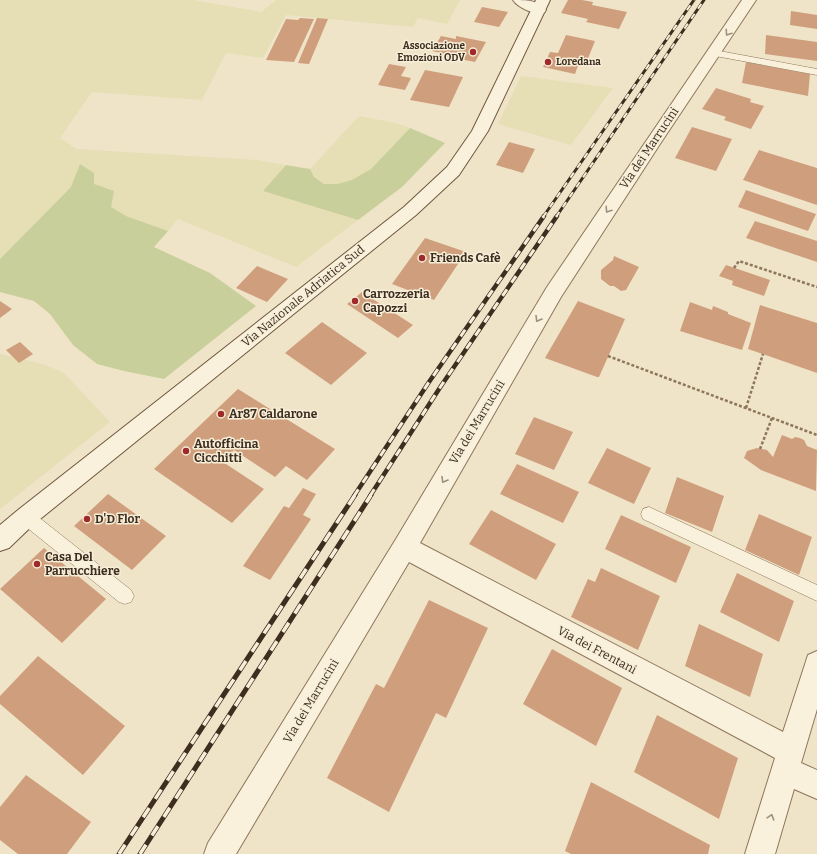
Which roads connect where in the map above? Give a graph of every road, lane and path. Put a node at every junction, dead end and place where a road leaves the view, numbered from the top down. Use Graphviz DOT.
graph roads {
  1 [pos="520,0"];
  2 [pos="749,0"];
  3 [pos="541,5"];
  4 [pos="714,53"];
  5 [pos="817,72"];
  6 [pos="734,268"];
  7 [pos="817,287"];
  8 [pos="763,354"];
  9 [pos="608,356"];
  10 [pos="746,408"];
  11 [pos="772,418"];
  12 [pos="817,435"];
  13 [pos="760,449"];
  14 [pos="649,514"];
  15 [pos="26,517"];
  16 [pos="0,540"];
  17 [pos="404,547"];
  18 [pos="817,593"];
  19 [pos="124,596"];
  20 [pos="817,664"];
  21 [pos="787,761"];
  22 [pos="817,786"];
  23 [pos="219,854"];
  24 [pos="760,854"];
  1 -- 3 [label="street"];
  2 -- 4 [label="street, Via dei Marrucini, one-way"];
  3 -- 15 [label="street, Via Nazionale Adriatica Sud"];
  4 -- 5 [label="lane"];
  4 -- 17 [label="street, Via dei Marrucini, one-way"];
  6 -- 7 [label="path"];
  8 -- 10 [label="path"];
  9 -- 10 [label="path"];
  10 -- 11 [label="path"];
  11 -- 12 [label="path"];
  11 -- 13 [label="path"];
  14 -- 18 [label="lane"];
  15 -- 16 [label="street, Via Nazionale Adriatica Sud"];
  15 -- 19 [label="lane"];
  17 -- 21 [label="street, Via dei Frentani"];
  17 -- 23 [label="street, Via dei Marrucini"];
  20 -- 21 [label="street"];
  21 -- 22 [label="street, Via dei Frentani"];
  24 -- 21 [label="street, one-way"];
}
